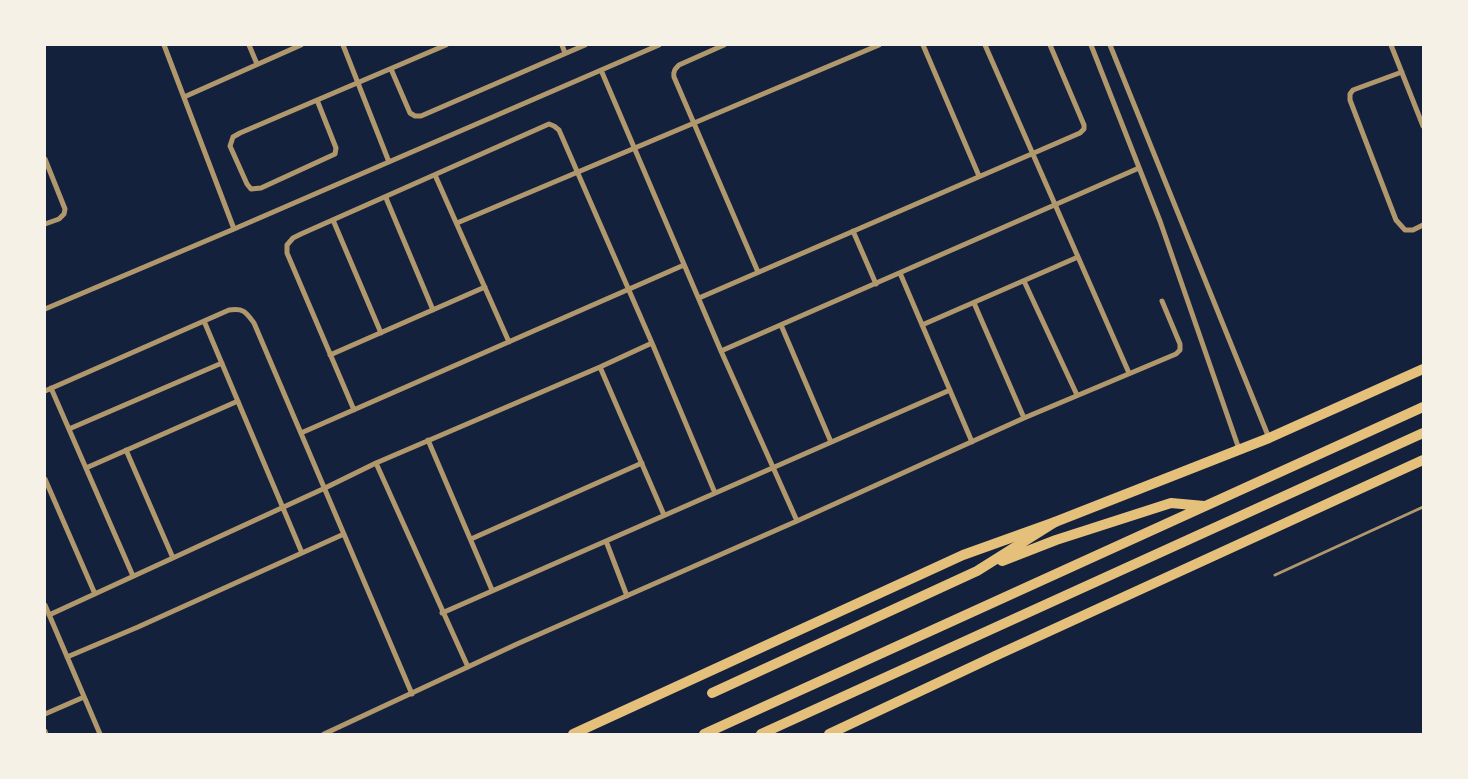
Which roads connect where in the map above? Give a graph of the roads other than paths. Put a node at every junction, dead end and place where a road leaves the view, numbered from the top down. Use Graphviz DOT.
graph roads {
  1 [pos="164,45"];
  2 [pos="249,45"];
  3 [pos="343,45"];
  4 [pos="446,45"];
  5 [pos="562,45"];
  6 [pos="585,45"];
  7 [pos="659,45"];
  8 [pos="724,45"];
  9 [pos="879,45"];
  10 [pos="923,45"];
  11 [pos="985,45"];
  12 [pos="1050,45"];
  13 [pos="1091,45"];
  14 [pos="1110,45"];
  15 [pos="1391,45"];
  16 [pos="296,46"];
  17 [pos="565,53"];
  18 [pos="257,64"];
  19 [pos="390,69"];
  20 [pos="601,70"];
  21 [pos="1402,72"];
  22 [pos="358,83"];
  23 [pos="184,97"];
  24 [pos="317,100"];
  25 [pos="1421,114"];
  26 [pos="693,124"];
  27 [pos="1423,126"];
  28 [pos="634,149"];
  29 [pos="1032,153"];
  30 [pos="45,159"];
  31 [pos="389,162"];
  32 [pos="1139,168"];
  33 [pos="577,172"];
  34 [pos="436,175"];
  35 [pos="979,176"];
  36 [pos="386,198"];
  37 [pos="1055,206"];
  38 [pos="333,220"];
  39 [pos="457,223"];
  40 [pos="45,224"];
  41 [pos="1423,225"];
  42 [pos="234,229"];
  43 [pos="853,230"];
  44 [pos="1078,257"];
  45 [pos="684,265"];
  46 [pos="758,272"];
  47 [pos="900,273"];
  48 [pos="1024,281"];
  49 [pos="876,284"];
  50 [pos="485,287"];
  51 [pos="628,290"];
  52 [pos="698,298"];
  53 [pos="1162,301"];
  54 [pos="974,303"];
  55 [pos="45,309"];
  56 [pos="433,310"];
  57 [pos="204,321"];
  58 [pos="781,325"];
  59 [pos="922,325"];
  60 [pos="381,333"];
  61 [pos="509,342"];
  62 [pos="652,343"];
  63 [pos="721,351"];
  64 [pos="330,355"];
  65 [pos="222,363"];
  66 [pos="600,367"];
  67 [pos="1423,369"];
  68 [pos="1129,373"];
  69 [pos="51,388"];
  70 [pos="950,390"];
  71 [pos="45,391"];
  72 [pos="1077,395"];
  73 [pos="238,401"];
  74 [pos="1423,407"];
  75 [pos="354,410"];
  76 [pos="1024,418"];
  77 [pos="69,429"];
  78 [pos="301,433"];
  79 [pos="1423,433"];
  80 [pos="1269,438"];
  81 [pos="428,440"];
  82 [pos="831,442"];
  83 [pos="972,442"];
  84 [pos="1239,449"];
  85 [pos="126,450"];
  86 [pos="1423,460"];
  87 [pos="376,463"];
  88 [pos="642,463"];
  89 [pos="773,467"];
  90 [pos="86,468"];
  91 [pos="45,479"];
  92 [pos="325,488"];
  93 [pos="715,493"];
  94 [pos="1206,506"];
  95 [pos="284,507"];
  96 [pos="1423,507"];
  97 [pos="664,515"];
  98 [pos="797,521"];
  99 [pos="1055,522"];
  100 [pos="344,534"];
  101 [pos="471,540"];
  102 [pos="606,541"];
  103 [pos="302,553"];
  104 [pos="173,558"];
  105 [pos="978,571"];
  106 [pos="1275,575"];
  107 [pos="133,576"];
  108 [pos="492,590"];
  109 [pos="95,594"];
  110 [pos="627,596"];
  111 [pos="45,606"];
  112 [pos="442,613"];
  113 [pos="49,615"];
  114 [pos="67,657"];
  115 [pos="468,667"];
  116 [pos="712,693"];
  117 [pos="412,694"];
  118 [pos="84,697"];
  119 [pos="45,714"];
  120 [pos="100,734"];
  121 [pos="324,734"];
  122 [pos="573,734"];
  123 [pos="704,734"];
  124 [pos="761,734"];
  125 [pos="828,734"];
  1 -- 23 [label="street"];
  2 -- 18 [label="street"];
  3 -- 22 [label="street"];
  4 -- 19 [label="street"];
  5 -- 17 [label="street"];
  6 -- 17 [label="street"];
  7 -- 20 [label="street"];
  8 -- 26 [label="street"];
  9 -- 26 [label="street"];
  10 -- 35 [label="street"];
  11 -- 29 [label="street"];
  12 -- 29 [label="street"];
  13 -- 32 [label="street"];
  14 -- 80 [label="street"];
  15 -- 21 [label="street"];
  16 -- 18 [label="street"];
  17 -- 19 [label="street"];
  18 -- 23 [label="street"];
  19 -- 22 [label="street"];
  20 -- 28 [label="street"];
  20 -- 31 [label="street"];
  21 -- 25 [label="street"];
  21 -- 41 [label="street"];
  22 -- 24 [label="street"];
  22 -- 31 [label="street"];
  23 -- 42 [label="street"];
  24 -- 24 [label="street"];
  25 -- 27 [label="street"];
  26 -- 28 [label="street"];
  26 -- 46 [label="street"];
  28 -- 33 [label="street"];
  28 -- 45 [label="street"];
  29 -- 35 [label="street"];
  29 -- 37 [label="street"];
  30 -- 40 [label="street"];
  31 -- 42 [label="street"];
  32 -- 37 [label="street"];
  32 -- 84 [label="street"];
  33 -- 34 [label="street"];
  33 -- 39 [label="street"];
  33 -- 51 [label="street"];
  34 -- 36 [label="street"];
  34 -- 39 [label="street"];
  35 -- 43 [label="street"];
  36 -- 38 [label="street"];
  36 -- 56 [label="street"];
  37 -- 44 [label="street"];
  37 -- 47 [label="street"];
  38 -- 60 [label="street"];
  38 -- 64 [label="street"];
  39 -- 50 [label="street"];
  42 -- 55 [label="street"];
  43 -- 46 [label="street"];
  43 -- 49 [label="street"];
  44 -- 48 [label="street"];
  44 -- 68 [label="street"];
  45 -- 51 [label="street"];
  45 -- 52 [label="street"];
  46 -- 52 [label="street"];
  47 -- 49 [label="street"];
  47 -- 59 [label="street"];
  48 -- 54 [label="street"];
  48 -- 72 [label="street"];
  49 -- 58 [label="street"];
  50 -- 56 [label="street"];
  50 -- 61 [label="street"];
  51 -- 61 [label="street"];
  51 -- 62 [label="street"];
  52 -- 63 [label="street"];
  53 -- 68 [label="street"];
  54 -- 59 [label="street"];
  54 -- 76 [label="street"];
  56 -- 60 [label="street"];
  57 -- 65 [label="street"];
  57 -- 69 [label="street"];
  57 -- 78 [label="street"];
  58 -- 63 [label="street"];
  58 -- 82 [label="street"];
  59 -- 70 [label="street"];
  60 -- 64 [label="street"];
  61 -- 75 [label="street"];
  62 -- 66 [label="street"];
  62 -- 93 [label="street"];
  63 -- 89 [label="street"];
  64 -- 75 [label="street"];
  65 -- 73 [label="street"];
  65 -- 77 [label="street"];
  66 -- 81 [label="street"];
  66 -- 88 [label="street"];
  67 -- 80 [label="main road"];
  68 -- 72 [label="street"];
  69 -- 71 [label="street"];
  69 -- 77 [label="street"];
  70 -- 82 [label="street"];
  70 -- 83 [label="street"];
  72 -- 76 [label="street"];
  73 -- 85 [label="street"];
  73 -- 95 [label="street"];
  74 -- 94 [label="main road"];
  75 -- 78 [label="street"];
  76 -- 83 [label="street"];
  77 -- 90 [label="street"];
  78 -- 92 [label="street"];
  79 -- 124 [label="main road"];
  80 -- 84 [label="main road"];
  81 -- 87 [label="street"];
  81 -- 101 [label="street"];
  82 -- 89 [label="street"];
  83 -- 98 [label="street"];
  84 -- 99 [label="main road"];
  85 -- 90 [label="street"];
  85 -- 104 [label="street"];
  86 -- 125 [label="main road"];
  87 -- 92 [label="street"];
  87 -- 112 [label="street"];
  88 -- 97 [label="street"];
  88 -- 101 [label="street"];
  89 -- 93 [label="street"];
  89 -- 98 [label="street"];
  90 -- 107 [label="street"];
  91 -- 109 [label="street"];
  92 -- 95 [label="street"];
  92 -- 100 [label="street"];
  93 -- 97 [label="street"];
  94 -- 105 [label="main road"];
  94 -- 123 [label="main road"];
  95 -- 103 [label="street"];
  95 -- 104 [label="street"];
  96 -- 106 [label="lane"];
  97 -- 102 [label="street"];
  98 -- 110 [label="street"];
  99 -- 105 [label="main road"];
  99 -- 122 [label="main road"];
  100 -- 103 [label="street"];
  100 -- 117 [label="street"];
  101 -- 108 [label="street"];
  102 -- 108 [label="street"];
  102 -- 110 [label="street"];
  103 -- 114 [label="street"];
  104 -- 107 [label="street"];
  105 -- 116 [label="main road"];
  107 -- 109 [label="street"];
  108 -- 112 [label="street"];
  109 -- 113 [label="street"];
  110 -- 115 [label="street"];
  111 -- 113 [label="street"];
  112 -- 115 [label="street"];
  113 -- 114 [label="street"];
  114 -- 118 [label="street"];
  115 -- 117 [label="street"];
  117 -- 121 [label="street"];
  118 -- 119 [label="street"];
  118 -- 120 [label="street"];
}
